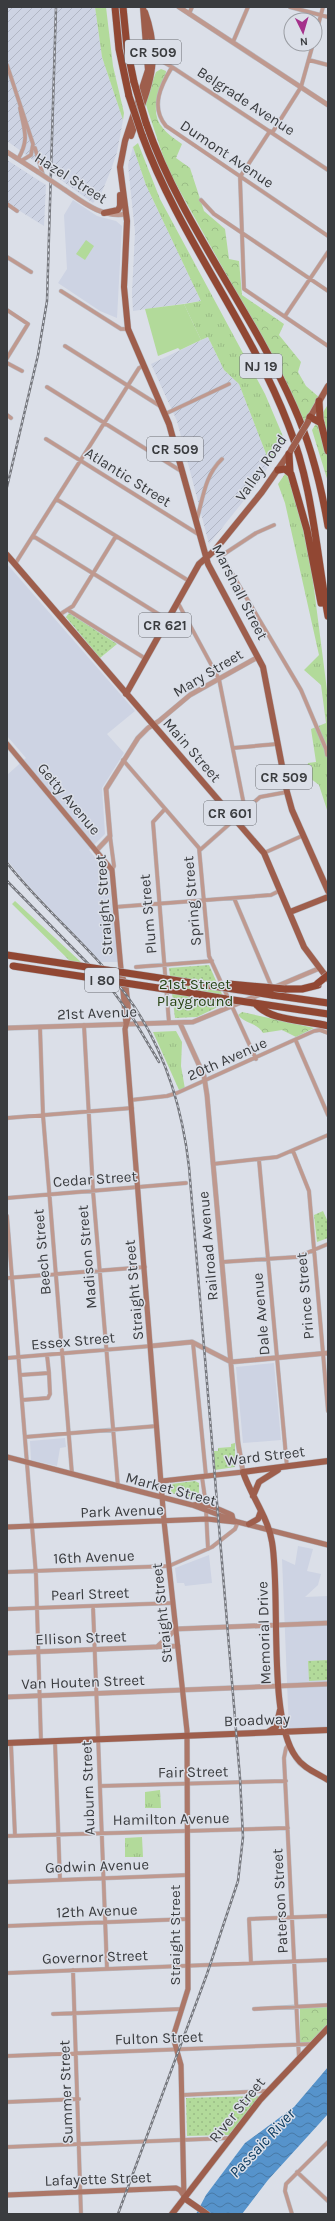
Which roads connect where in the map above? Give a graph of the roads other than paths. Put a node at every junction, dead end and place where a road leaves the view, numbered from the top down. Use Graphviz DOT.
graph roads {
  1 [pos="115,7"];
  2 [pos="123,7"];
  3 [pos="179,7"];
  4 [pos="192,7"];
  5 [pos="248,7"];
  6 [pos="290,7"];
  7 [pos="309,12"];
  8 [pos="189,14"];
  9 [pos="233,42"];
  10 [pos="311,52"];
  11 [pos="151,58"];
  12 [pos="309,60"];
  13 [pos="7,65"];
  14 [pos="328,65"];
  15 [pos="172,67"];
  16 [pos="301,87"];
  17 [pos="19,100"];
  18 [pos="328,105"];
  19 [pos="271,132"];
  20 [pos="32,138"];
  21 [pos="7,152"];
  22 [pos="20,160"];
  23 [pos="39,170"];
  24 [pos="328,170"];
  25 [pos="120,174"];
  26 [pos="240,177"];
  27 [pos="201,200"];
  28 [pos="7,204"];
  29 [pos="17,211"];
  30 [pos="104,213"];
  31 [pos="126,214"];
  32 [pos="241,233"];
  33 [pos="328,236"];
  34 [pos="328,252"];
  35 [pos="7,257"];
  36 [pos="31,272"];
  37 [pos="310,278"];
  38 [pos="61,291"];
  39 [pos="328,291"];
  40 [pos="7,310"];
  41 [pos="285,316"];
  42 [pos="128,330"];
  43 [pos="65,346"];
  44 [pos="328,346"];
  45 [pos="7,358"];
  46 [pos="7,363"];
  47 [pos="143,366"];
  48 [pos="22,371"];
  49 [pos="229,384"];
  50 [pos="128,386"];
  51 [pos="328,386"];
  52 [pos="47,387"];
  53 [pos="319,401"];
  54 [pos="161,407"];
  55 [pos="165,414"];
  56 [pos="309,420"];
  57 [pos="104,423"];
  58 [pos="322,423"];
  59 [pos="46,439"];
  60 [pos="328,451"];
  61 [pos="290,452"];
  62 [pos="222,459"];
  63 [pos="80,461"];
  64 [pos="278,470"];
  65 [pos="181,471"];
  66 [pos="291,474"];
  67 [pos="56,499"];
  68 [pos="195,524"];
  69 [pos="274,526"];
  70 [pos="328,526"];
  71 [pos="198,534"];
  72 [pos="33,536"];
  73 [pos="116,536"];
  74 [pos="215,550"];
  75 [pos="7,555"];
  76 [pos="221,556"];
  77 [pos="205,558"];
  78 [pos="15,564"];
  79 [pos="93,574"];
  80 [pos="189,581"];
  81 [pos="178,603"];
  82 [pos="68,610"];
  83 [pos="59,615"];
  84 [pos="328,617"];
  85 [pos="168,620"];
  86 [pos="258,657"];
  87 [pos="146,659"];
  88 [pos="219,679"];
  89 [pos="126,694"];
  90 [pos="152,725"];
  91 [pos="7,744"];
  92 [pos="278,744"];
  93 [pos="233,748"];
  94 [pos="327,755"];
  95 [pos="123,760"];
  96 [pos="287,792"];
  97 [pos="165,809"];
  98 [pos="245,810"];
  99 [pos="235,819"];
  100 [pos="304,835"];
  101 [pos="110,836"];
  102 [pos="200,850"];
  103 [pos="96,851"];
  104 [pos="264,853"];
  105 [pos="112,870"];
  106 [pos="281,890"];
  107 [pos="328,891"];
  108 [pos="328,897"];
  109 [pos="234,898"];
  110 [pos="204,901"];
  111 [pos="159,904"];
  112 [pos="115,907"];
  113 [pos="290,912"];
  114 [pos="7,955"];
  115 [pos="212,961"];
  116 [pos="10,966"];
  117 [pos="164,966"];
  118 [pos="136,967"];
  119 [pos="320,968"];
  120 [pos="328,975"];
  121 [pos="153,977"];
  122 [pos="328,979"];
  123 [pos="317,985"];
  124 [pos="272,992"];
  125 [pos="328,1003"];
  126 [pos="255,1004"];
  127 [pos="232,1007"];
  128 [pos="328,1014"];
  129 [pos="169,1023"];
  130 [pos="180,1023"];
  131 [pos="126,1024"];
  132 [pos="84,1025"];
  133 [pos="328,1026"];
  134 [pos="40,1027"];
  135 [pos="7,1028"];
  136 [pos="328,1033"];
  137 [pos="296,1041"];
  138 [pos="256,1059"];
  139 [pos="205,1081"];
  140 [pos="131,1100"];
  141 [pos="132,1108"];
  142 [pos="88,1111"];
  143 [pos="42,1115"];
  144 [pos="328,1115"];
  145 [pos="7,1118"];
  146 [pos="328,1135"];
  147 [pos="293,1151"];
  148 [pos="259,1160"];
  149 [pos="213,1164"];
  150 [pos="186,1183"];
  151 [pos="138,1188"];
  152 [pos="93,1191"];
  153 [pos="49,1194"];
  154 [pos="7,1198"];
  155 [pos="7,1216"];
  156 [pos="328,1244"];
  157 [pos="314,1251"];
  158 [pos="268,1259"];
  159 [pos="222,1262"];
  160 [pos="145,1267"];
  161 [pos="100,1270"];
  162 [pos="56,1274"];
  163 [pos="7,1278"];
  164 [pos="12,1278"];
  165 [pos="193,1343"];
  166 [pos="151,1346"];
  167 [pos="107,1351"];
  168 [pos="328,1353"];
  169 [pos="62,1354"];
  170 [pos="322,1354"];
  171 [pos="47,1355"];
  172 [pos="18,1357"];
  173 [pos="7,1358"];
  174 [pos="277,1359"];
  175 [pos="231,1362"];
  176 [pos="49,1373"];
  177 [pos="20,1375"];
  178 [pos="22,1400"];
  179 [pos="328,1405"];
  180 [pos="328,1411"];
  181 [pos="157,1426"];
  182 [pos="113,1430"];
  183 [pos="69,1433"];
  184 [pos="24,1437"];
  185 [pos="7,1457"];
  186 [pos="328,1461"];
  187 [pos="27,1463"];
  188 [pos="287,1467"];
  189 [pos="243,1472"];
  190 [pos="72,1475"];
  191 [pos="204,1477"];
  192 [pos="162,1482"];
  193 [pos="118,1487"];
  194 [pos="253,1496"];
  195 [pos="163,1498"];
  196 [pos="206,1507"];
  197 [pos="261,1511"];
  198 [pos="207,1519"];
  199 [pos="236,1520"];
  200 [pos="164,1521"];
  201 [pos="249,1524"];
  202 [pos="32,1526"];
  203 [pos="7,1527"];
  204 [pos="269,1530"];
  205 [pos="328,1546"];
  206 [pos="208,1549"];
  207 [pos="169,1566"];
  208 [pos="35,1571"];
  209 [pos="7,1572"];
  210 [pos="173,1603"];
  211 [pos="93,1606"];
  212 [pos="37,1608"];
  213 [pos="7,1609"];
  214 [pos="328,1623"];
  215 [pos="276,1624"];
  216 [pos="176,1629"];
  217 [pos="178,1646"];
  218 [pos="157,1647"];
  219 [pos="94,1649"];
  220 [pos="38,1652"];
  221 [pos="7,1653"];
  222 [pos="328,1684"];
  223 [pos="279,1686"];
  224 [pos="182,1690"];
  225 [pos="96,1694"];
  226 [pos="40,1696"];
  227 [pos="7,1697"];
  228 [pos="280,1705"];
  229 [pos="328,1730"];
  230 [pos="285,1732"];
  231 [pos="264,1733"];
  232 [pos="187,1736"];
  233 [pos="98,1740"];
  234 [pos="41,1742"];
  235 [pos="55,1742"];
  236 [pos="9,1743"];
  237 [pos="289,1744"];
  238 [pos="328,1780"];
  239 [pos="286,1781"];
  240 [pos="188,1785"];
  241 [pos="100,1786"];
  242 [pos="288,1828"];
  243 [pos="188,1831"];
  244 [pos="102,1833"];
  245 [pos="58,1834"];
  246 [pos="7,1836"];
  247 [pos="16,1836"];
  248 [pos="188,1875"];
  249 [pos="104,1878"];
  250 [pos="60,1880"];
  251 [pos="7,1882"];
  252 [pos="328,1916"];
  253 [pos="293,1917"];
  254 [pos="188,1919"];
  255 [pos="105,1922"];
  256 [pos="7,1926"];
  257 [pos="328,1960"];
  258 [pos="295,1962"];
  259 [pos="251,1964"];
  260 [pos="188,1966"];
  261 [pos="107,1969"];
  262 [pos="73,1970"];
  263 [pos="7,1972"];
  264 [pos="328,2004"];
  265 [pos="296,2006"];
  266 [pos="182,2009"];
  267 [pos="254,2009"];
  268 [pos="53,2014"];
  269 [pos="75,2014"];
  270 [pos="328,2028"];
  271 [pos="313,2044"];
  272 [pos="298,2045"];
  273 [pos="177,2049"];
  274 [pos="76,2053"];
  275 [pos="7,2056"];
  276 [pos="299,2059"];
  277 [pos="268,2091"];
  278 [pos="182,2095"];
  279 [pos="78,2099"];
  280 [pos="7,2102"];
  281 [pos="230,2138"];
  282 [pos="182,2140"];
  283 [pos="328,2142"];
  284 [pos="80,2145"];
  285 [pos="7,2148"];
  286 [pos="297,2172"];
  287 [pos="81,2192"];
  288 [pos="7,2195"];
  289 [pos="184,2198"];
  290 [pos="328,2201"];
  291 [pos="81,2214"];
  292 [pos="172,2214"];
  293 [pos="207,2214"];
  294 [pos="292,2214"];
  1 -- 84 [label="highway, NJ 19, bridge"];
  2 -- 70 [label="highway, NJ 19, bridge"];
  3 -- 8 [label="street"];
  4 -- 8 [label="street"];
  5 -- 9 [label="street"];
  6 -- 7 [label="street"];
  8 -- 9 [label="street"];
  9 -- 16 [label="street"];
  10 -- 12 [label="street"];
  11 -- 11 [label="main road, CR 509"];
  11 -- 15 [label="street, Belgrade Avenue"];
  11 -- 25 [label="main road, CR 509"];
  12 -- 14 [label="street"];
  12 -- 16 [label="street"];
  13 -- 17 [label="street"];
  15 -- 19 [label="street, Belgrade Avenue"];
  15 -- 26 [label="street, Dumont Avenue"];
  16 -- 18 [label="street"];
  16 -- 19 [label="street"];
  17 -- 20 [label="street"];
  17 -- 22 [label="street"];
  19 -- 24 [label="street, Belgrade Avenue"];
  19 -- 26 [label="street"];
  20 -- 22 [label="street"];
  20 -- 23 [label="street"];
  21 -- 22 [label="street, Hazel Street"];
  22 -- 23 [label="street, Hazel Street"];
  23 -- 30 [label="street, Hazel Street, bridge"];
  25 -- 30 [label="main road"];
  25 -- 31 [label="main road, CR 509"];
  26 -- 32 [label="street"];
  26 -- 33 [label="street, Dumont Avenue"];
  27 -- 32 [label="street"];
  28 -- 29 [label="street"];
  30 -- 31 [label="street, Hazel Street"];
  31 -- 42 [label="main road, Marshall Street / CR 509"];
  32 -- 37 [label="street"];
  32 -- 41 [label="street"];
  34 -- 37 [label="street"];
  35 -- 36 [label="street"];
  37 -- 39 [label="street"];
  37 -- 41 [label="street"];
  38 -- 42 [label="street"];
  40 -- 45 [label="street"];
  41 -- 44 [label="street"];
  42 -- 47 [label="main road, Marshall Street / CR 509"];
  43 -- 50 [label="street"];
  46 -- 48 [label="street"];
  47 -- 50 [label="street"];
  47 -- 54 [label="main road, Marshall Street / CR 509"];
  49 -- 55 [label="street"];
  50 -- 54 [label="street"];
  50 -- 57 [label="street"];
  51 -- 53 [label="main road, Valley Road / CR 621"];
  52 -- 57 [label="street"];
  53 -- 56 [label="main road, Valley Road / CR 621"];
  53 -- 58 [label="highway"];
  54 -- 55 [label="main road, Marshall Street / CR 509"];
  55 -- 65 [label="main road, Marshall Street / CR 509"];
  56 -- 58 [label="highway"];
  56 -- 61 [label="main road, Valley Road / CR 621, bridge"];
  57 -- 63 [label="street"];
  57 -- 65 [label="street"];
  58 -- 60 [label="highway"];
  59 -- 63 [label="street, Atlantic Street"];
  61 -- 64 [label="main road, Valley Road / CR 621"];
  61 -- 66 [label="highway"];
  62 -- 68 [label="street"];
  63 -- 67 [label="street"];
  63 -- 71 [label="street, Atlantic Street"];
  64 -- 66 [label="highway"];
  64 -- 74 [label="main road, Valley Road / CR 621"];
  65 -- 68 [label="main road, Marshall Street / CR 509"];
  66 -- 84 [label="highway"];
  67 -- 72 [label="street"];
  67 -- 73 [label="street"];
  68 -- 71 [label="main road, Marshall Street / CR 509"];
  69 -- 76 [label="street"];
  71 -- 77 [label="main road, Marshall Street / CR 509"];
  72 -- 78 [label="street"];
  72 -- 79 [label="street"];
  73 -- 79 [label="street"];
  73 -- 80 [label="street"];
  74 -- 76 [label="street"];
  74 -- 77 [label="main road, Valley Road / CR 621"];
  75 -- 78 [label="main road, Main Street / CR 601"];
  76 -- 94 [label="street"];
  77 -- 80 [label="main road, CR 621"];
  77 -- 86 [label="main road, Marshall Street / CR 509"];
  78 -- 83 [label="main road, Main Street / CR 601"];
  79 -- 82 [label="street"];
  79 -- 85 [label="street"];
  80 -- 81 [label="main road, CR 621"];
  81 -- 85 [label="main road, CR 621"];
  81 -- 88 [label="street"];
  82 -- 83 [label="street"];
  82 -- 87 [label="street"];
  83 -- 89 [label="main road, Main Street / CR 601"];
  85 -- 87 [label="main road, CR 621"];
  86 -- 88 [label="street, Mary Street"];
  86 -- 92 [label="main road, Marshall Street / CR 509"];
  87 -- 89 [label="main road, CR 621"];
  88 -- 90 [label="street, Mary Street"];
  88 -- 93 [label="street"];
  89 -- 90 [label="main road, Main Street / CR 601"];
  90 -- 95 [label="street, Mary Street"];
  90 -- 99 [label="main road, Main Street / CR 601"];
  91 -- 103 [label="main road, Getty Avenue"];
  92 -- 93 [label="street"];
  92 -- 96 [label="main road, Marshall Street / CR 509"];
  93 -- 98 [label="street"];
  95 -- 97 [label="street, Spring Street"];
  95 -- 101 [label="street, Mary Street"];
  96 -- 98 [label="street"];
  96 -- 100 [label="main road, Marshall Street / CR 509"];
  97 -- 102 [label="street, Spring Street"];
  97 -- 111 [label="street, Plum Street"];
  98 -- 99 [label="street"];
  99 -- 102 [label="street"];
  99 -- 104 [label="main road, Main Street / CR 601"];
  100 -- 104 [label="street"];
  100 -- 107 [label="main road, Marshall Street / CR 509"];
  101 -- 103 [label="street"];
  101 -- 105 [label="street, Straight Street"];
  102 -- 110 [label="street, Spring Street"];
  103 -- 105 [label="main road, Getty Avenue"];
  104 -- 106 [label="main road, Main Street / CR 601"];
  105 -- 112 [label="main road, Straight Street"];
  106 -- 109 [label="street"];
  106 -- 113 [label="main road, Main Street / CR 601"];
  108 -- 113 [label="main road"];
  109 -- 110 [label="street"];
  109 -- 124 [label="street"];
  110 -- 111 [label="street"];
  110 -- 115 [label="street, Spring Street"];
  111 -- 112 [label="street"];
  111 -- 117 [label="street, Plum Street"];
  112 -- 131 [label="main road, Straight Street"];
  113 -- 119 [label="main road, Main Street"];
  114 -- 121 [label="highway, I 80, bridge"];
  115 -- 117 [label="street"];
  115 -- 127 [label="street, Spring Street"];
  116 -- 126 [label="highway, I 80, bridge"];
  117 -- 118 [label="street"];
  117 -- 129 [label="street, Plum Street"];
  119 -- 122 [label="main road, Main Street"];
  119 -- 124 [label="street, 21st Avenue"];
  120 -- 123 [label="highway, bridge"];
  121 -- 123 [label="highway, bridge"];
  121 -- 124 [label="highway, I 80, bridge"];
  122 -- 123 [label="highway, bridge"];
  124 -- 125 [label="highway, I 80"];
  124 -- 127 [label="street, 21st Avenue"];
  126 -- 128 [label="highway, I 80"];
  126 -- 133 [label="highway"];
  127 -- 130 [label="street, 21st Avenue"];
  127 -- 138 [label="street, Spring Street"];
  129 -- 130 [label="street, 21st Avenue"];
  129 -- 131 [label="street, 21st Avenue"];
  130 -- 139 [label="street, Railroad Avenue"];
  131 -- 132 [label="street, 21st Avenue"];
  131 -- 140 [label="main road, Straight Street"];
  132 -- 134 [label="street, 21st Avenue"];
  132 -- 142 [label="street, Madison Street"];
  134 -- 135 [label="street, 21st Avenue"];
  134 -- 143 [label="street, Beech Street"];
  136 -- 137 [label="street, 20th Avenue"];
  137 -- 138 [label="street, 20th Avenue"];
  137 -- 144 [label="street"];
  138 -- 139 [label="street, 20th Avenue"];
  139 -- 140 [label="street, 20th Avenue"];
  139 -- 149 [label="street, Railroad Avenue"];
  140 -- 141 [label="main road, Straight Street"];
  141 -- 142 [label="street"];
  141 -- 151 [label="main road, Straight Street"];
  142 -- 143 [label="street"];
  142 -- 152 [label="street, Madison Street"];
  143 -- 145 [label="street"];
  143 -- 153 [label="street, Beech Street"];
  146 -- 147 [label="street"];
  147 -- 148 [label="street"];
  147 -- 157 [label="street, Prince Street"];
  148 -- 149 [label="street"];
  148 -- 158 [label="street, Dale Avenue"];
  149 -- 159 [label="street, Railroad Avenue"];
  150 -- 151 [label="street, Cedar Street"];
  151 -- 152 [label="street, Cedar Street"];
  151 -- 160 [label="main road, Straight Street"];
  152 -- 153 [label="street, Cedar Street"];
  152 -- 161 [label="street, Madison Street"];
  153 -- 154 [label="street, Cedar Street"];
  153 -- 162 [label="street, Beech Street"];
  155 -- 164 [label="street"];
  156 -- 157 [label="street"];
  157 -- 158 [label="street"];
  157 -- 170 [label="street, Prince Street"];
  158 -- 159 [label="street"];
  158 -- 174 [label="street, Dale Avenue"];
  159 -- 175 [label="street, Railroad Avenue"];
  160 -- 161 [label="street"];
  160 -- 166 [label="main road, Straight Street"];
  161 -- 162 [label="street"];
  161 -- 167 [label="street, Madison Street"];
  162 -- 164 [label="street"];
  162 -- 169 [label="street, Beech Street"];
  163 -- 164 [label="street"];
  164 -- 172 [label="street"];
  165 -- 166 [label="street, Essex Street"];
  165 -- 175 [label="street"];
  165 -- 191 [label="street"];
  166 -- 167 [label="street, Essex Street"];
  166 -- 181 [label="main road, Straight Street"];
  167 -- 169 [label="street, Essex Street"];
  167 -- 182 [label="street, Madison Street"];
  168 -- 170 [label="street"];
  169 -- 171 [label="street, Essex Street"];
  169 -- 183 [label="street, Beech Street"];
  170 -- 174 [label="street"];
  170 -- 179 [label="street, Prince Street"];
  171 -- 172 [label="street, Essex Street"];
  171 -- 176 [label="street"];
  172 -- 173 [label="street, Essex Street"];
  172 -- 177 [label="street"];
  174 -- 175 [label="street"];
  174 -- 188 [label="street, Dale Avenue"];
  175 -- 189 [label="street, Railroad Avenue"];
  176 -- 177 [label="street"];
  176 -- 178 [label="street"];
  177 -- 178 [label="street"];
  178 -- 184 [label="street"];
  179 -- 180 [label="street, Prince Street"];
  181 -- 182 [label="street"];
  181 -- 192 [label="main road, Straight Street"];
  182 -- 183 [label="street"];
  182 -- 193 [label="street, Madison Street"];
  183 -- 184 [label="street"];
  183 -- 190 [label="street, Beech Street"];
  184 -- 187 [label="street"];
  185 -- 187 [label="main road, Market Street"];
  186 -- 188 [label="main road, Ward Street"];
  187 -- 190 [label="main road, Market Street"];
  187 -- 202 [label="street"];
  188 -- 189 [label="main road, Ward Street"];
  188 -- 194 [label="main road"];
  189 -- 191 [label="main road, Ward Street"];
  189 -- 194 [label="main road, Memorial Drive"];
  190 -- 193 [label="main road, Market Street"];
  191 -- 192 [label="main road, Ward Street"];
  191 -- 196 [label="street"];
  192 -- 195 [label="main road, Straight Street"];
  193 -- 195 [label="main road, Market Street"];
  194 -- 197 [label="main road, Memorial Drive"];
  195 -- 196 [label="main road, Market Street"];
  195 -- 200 [label="main road, Straight Street"];
  196 -- 198 [label="street"];
  196 -- 199 [label="main road, Market Street"];
  197 -- 201 [label="main road"];
  197 -- 204 [label="main road, Memorial Drive"];
  198 -- 199 [label="main road, Park Avenue"];
  198 -- 200 [label="main road, Park Avenue"];
  198 -- 206 [label="street"];
  199 -- 201 [label="main road, Market Street"];
  199 -- 206 [label="street, 16th Avenue"];
  200 -- 202 [label="main road, Park Avenue"];
  200 -- 207 [label="main road, Straight Street"];
  201 -- 204 [label="main road, Market Street"];
  202 -- 203 [label="main road, Park Avenue"];
  202 -- 208 [label="street"];
  204 -- 205 [label="main road, Market Street"];
  204 -- 215 [label="main road, Memorial Drive"];
  206 -- 207 [label="street, 16th Avenue"];
  207 -- 208 [label="street, 16th Avenue"];
  207 -- 210 [label="main road, Straight Street"];
  208 -- 209 [label="street, 16th Avenue"];
  208 -- 212 [label="street"];
  210 -- 211 [label="street, Pearl Street"];
  210 -- 216 [label="main road, Straight Street"];
  211 -- 212 [label="street, Pearl Street"];
  211 -- 219 [label="street, Auburn Street"];
  212 -- 213 [label="street, Pearl Street"];
  212 -- 220 [label="street"];
  214 -- 215 [label="street"];
  215 -- 216 [label="street"];
  215 -- 223 [label="main road, Memorial Drive"];
  216 -- 217 [label="main road, Straight Street"];
  216 -- 218 [label="street"];
  217 -- 218 [label="street, Ellison Street"];
  217 -- 224 [label="main road, Straight Street"];
  218 -- 219 [label="street, Ellison Street"];
  219 -- 220 [label="street, Ellison Street"];
  219 -- 225 [label="street, Auburn Street"];
  220 -- 221 [label="street, Ellison Street"];
  220 -- 226 [label="street"];
  222 -- 223 [label="street, Van Houten Street"];
  223 -- 224 [label="street, Van Houten Street"];
  223 -- 228 [label="main road, Memorial Drive"];
  224 -- 225 [label="street, Van Houten Street"];
  224 -- 232 [label="main road, Straight Street"];
  225 -- 226 [label="street, Van Houten Street"];
  225 -- 233 [label="street, Auburn Street"];
  226 -- 227 [label="street, Van Houten Street"];
  226 -- 234 [label="street"];
  228 -- 230 [label="main road, Memorial Drive"];
  228 -- 231 [label="main road"];
  229 -- 230 [label="main road, Broadway"];
  230 -- 231 [label="main road, Broadway"];
  230 -- 237 [label="main road, Memorial Drive"];
  231 -- 232 [label="main road, Broadway"];
  232 -- 233 [label="main road, Broadway"];
  232 -- 240 [label="main road, Straight Street"];
  233 -- 235 [label="main road, Broadway"];
  233 -- 241 [label="street, Auburn Street"];
  234 -- 235 [label="main road, Broadway"];
  234 -- 236 [label="main road, Broadway"];
  235 -- 245 [label="street"];
  236 -- 247 [label="street"];
  237 -- 238 [label="main road, Memorial Drive"];
  237 -- 239 [label="street, Paterson Street"];
  239 -- 240 [label="street, Fair Street"];
  239 -- 242 [label="street, Paterson Street"];
  240 -- 241 [label="street, Fair Street"];
  240 -- 243 [label="main road, Straight Street"];
  241 -- 244 [label="street, Auburn Street"];
  242 -- 243 [label="street, Hamilton Avenue"];
  242 -- 253 [label="street, Paterson Street"];
  243 -- 244 [label="street, Hamilton Avenue"];
  243 -- 248 [label="main road, Straight Street"];
  244 -- 245 [label="street, Hamilton Avenue"];
  244 -- 249 [label="street, Auburn Street"];
  245 -- 247 [label="street, Hamilton Avenue"];
  245 -- 250 [label="street"];
  246 -- 247 [label="street, Hamilton Avenue"];
  248 -- 249 [label="street, Godwin Avenue"];
  248 -- 254 [label="main road, Straight Street"];
  249 -- 250 [label="street, Godwin Avenue"];
  249 -- 255 [label="street, Auburn Street"];
  250 -- 251 [label="street, Godwin Avenue"];
  252 -- 253 [label="street"];
  253 -- 258 [label="street, Paterson Street"];
  253 -- 259 [label="street"];
  254 -- 255 [label="street, 12th Avenue"];
  254 -- 260 [label="main road, Straight Street"];
  255 -- 256 [label="street, 12th Avenue"];
  255 -- 261 [label="street, Auburn Street"];
  257 -- 258 [label="street, Governor Street"];
  258 -- 259 [label="street, Governor Street"];
  258 -- 265 [label="street, Paterson Street"];
  259 -- 260 [label="street, Governor Street"];
  260 -- 261 [label="street, Governor Street"];
  260 -- 266 [label="main road, Straight Street"];
  261 -- 262 [label="street, Governor Street"];
  262 -- 263 [label="street, Governor Street"];
  262 -- 269 [label="street, Summer Street"];
  264 -- 265 [label="street"];
  265 -- 267 [label="street"];
  265 -- 272 [label="street, Paterson Street"];
  266 -- 269 [label="street"];
  266 -- 273 [label="main road, Straight Street"];
  268 -- 269 [label="street"];
  269 -- 274 [label="street, Summer Street"];
  270 -- 271 [label="main road, River Street"];
  271 -- 272 [label="street, Fulton Street"];
  271 -- 276 [label="main road, River Street"];
  272 -- 273 [label="street, Fulton Street"];
  272 -- 276 [label="street, Paterson Street"];
  273 -- 274 [label="street, Fulton Street"];
  273 -- 278 [label="main road, Straight Street"];
  274 -- 275 [label="street, Fulton Street"];
  274 -- 279 [label="street, Summer Street"];
  276 -- 277 [label="main road, River Street"];
  277 -- 278 [label="street"];
  277 -- 281 [label="main road, River Street"];
  278 -- 282 [label="main road, Straight Street"];
  279 -- 280 [label="street"];
  279 -- 284 [label="street, Summer Street"];
  281 -- 282 [label="street"];
  281 -- 289 [label="main road, River Street"];
  282 -- 284 [label="street"];
  282 -- 289 [label="main road, Straight Street"];
  283 -- 286 [label="street"];
  284 -- 285 [label="street"];
  284 -- 287 [label="street, Summer Street"];
  286 -- 290 [label="street"];
  286 -- 294 [label="street"];
  287 -- 288 [label="main road, Lafayette Street"];
  287 -- 289 [label="main road, Lafayette Street"];
  287 -- 291 [label="street, Summer Street"];
  289 -- 292 [label="main road, River Street"];
  289 -- 293 [label="main road"];
}
